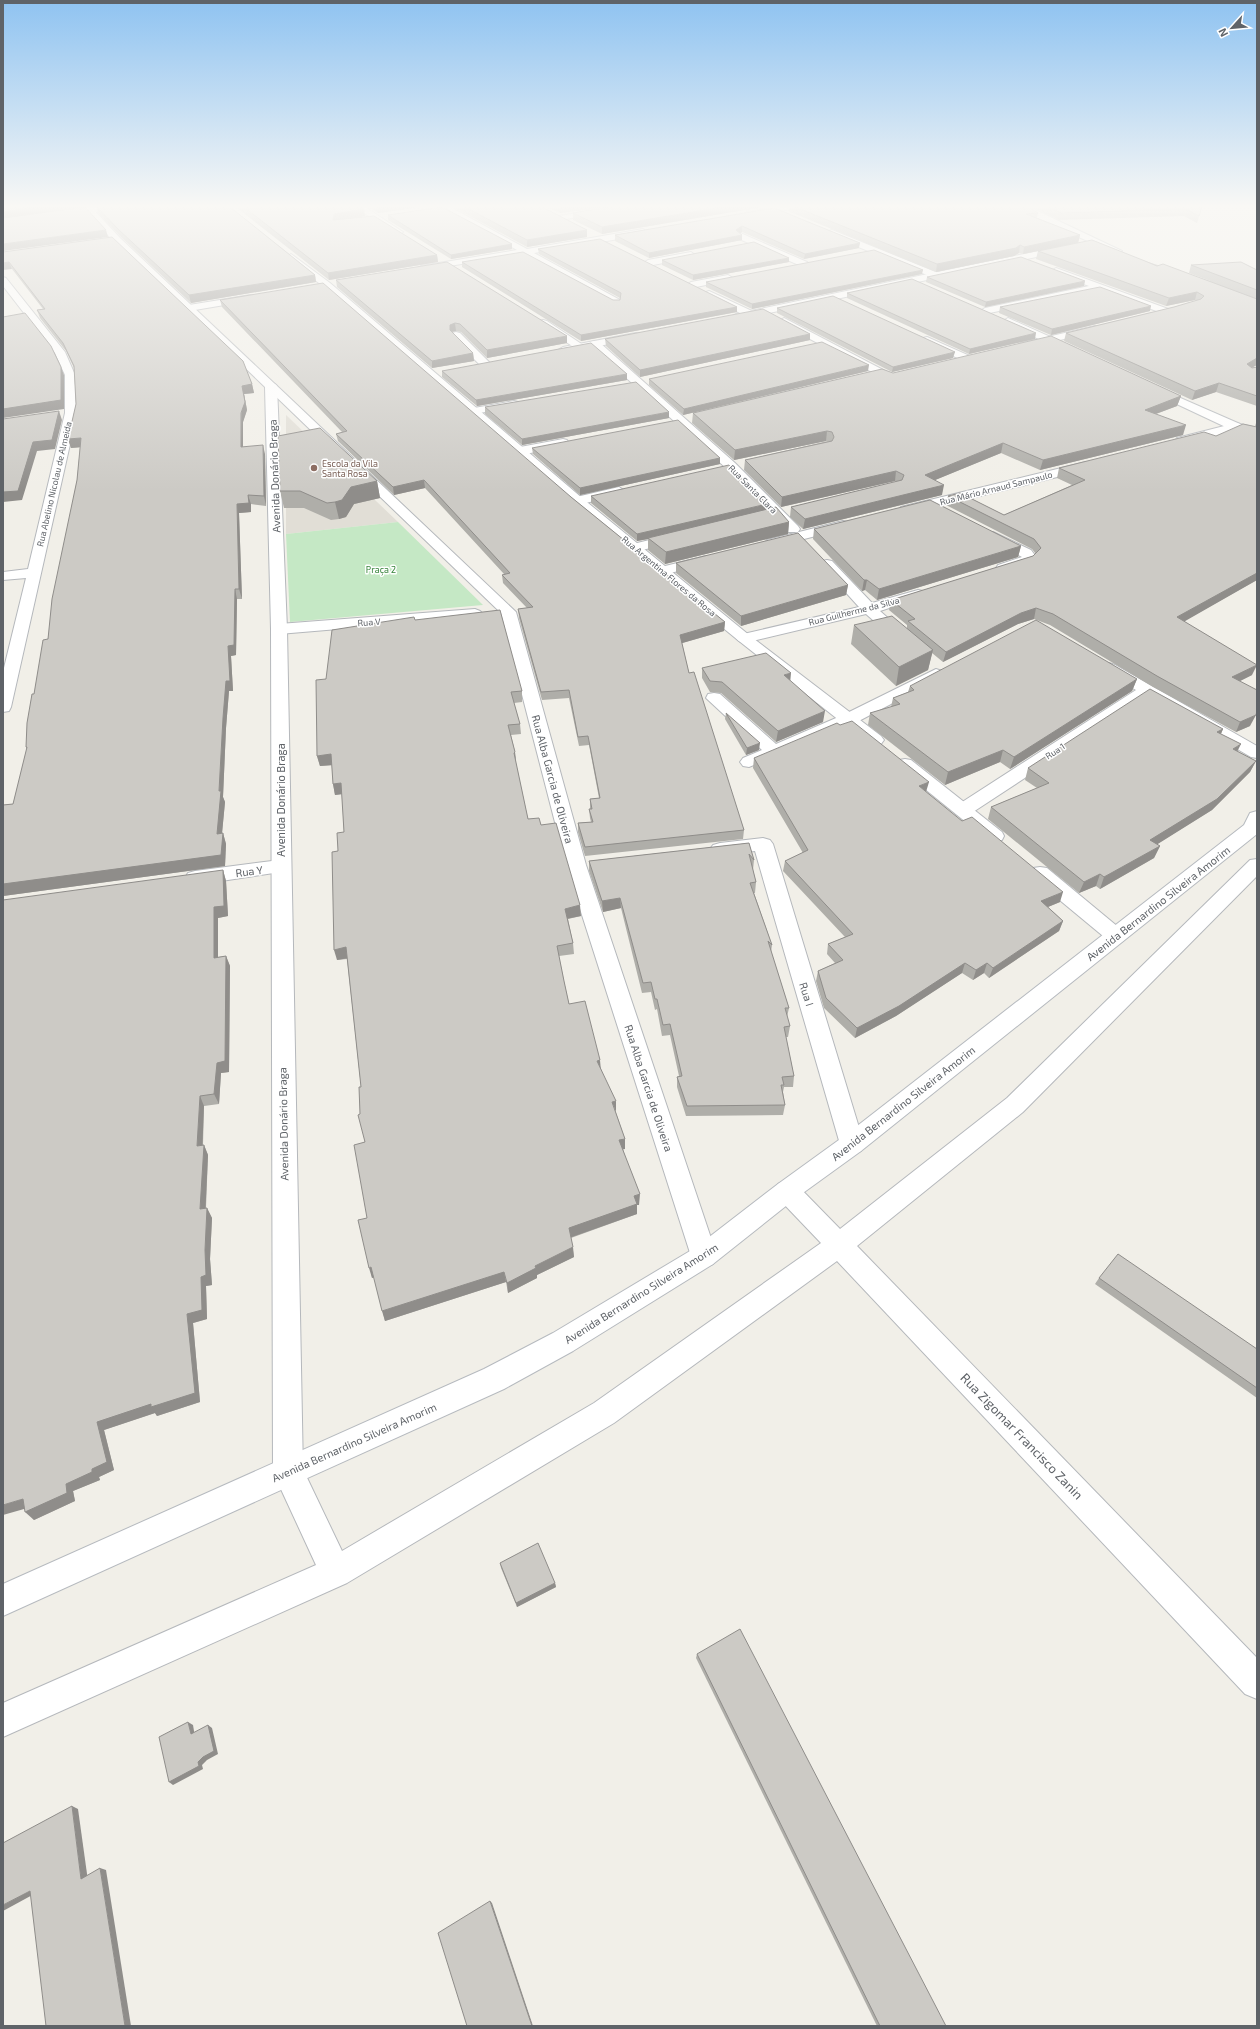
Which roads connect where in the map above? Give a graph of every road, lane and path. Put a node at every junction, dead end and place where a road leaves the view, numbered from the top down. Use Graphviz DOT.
graph roads {
  1 [pos="20,302"];
  2 [pos="182,302"];
  3 [pos="229,302"];
  4 [pos="348,302"];
  5 [pos="725,302"];
  6 [pos="810,302"];
  7 [pos="845,302"];
  8 [pos="1020,302"];
  9 [pos="1139,302"];
  10 [pos="848,303"];
  11 [pos="189,308"];
  12 [pos="1182,308"];
  13 [pos="763,311"];
  14 [pos="1168,312"];
  15 [pos="750,314"];
  16 [pos="1145,317"];
  17 [pos="536,318"];
  18 [pos="727,318"];
  19 [pos="1108,325"];
  20 [pos="649,334"];
  21 [pos="456,335"];
  22 [pos="918,336"];
  23 [pos="1048,339"];
  24 [pos="825,342"];
  25 [pos="595,344"];
  26 [pos="810,345"];
  27 [pos="581,347"];
  28 [pos="1012,348"];
  29 [pos="551,352"];
  30 [pos="1084,356"];
  31 [pos="952,363"];
  32 [pos="471,366"];
  33 [pos="907,374"];
  34 [pos="867,376"];
  35 [pos="887,376"];
  36 [pos="651,380"];
  37 [pos="636,383"];
  38 [pos="1142,383"];
  39 [pos="271,386"];
  40 [pos="621,386"];
  41 [pos="911,388"];
  42 [pos="528,402"];
  43 [pos="474,411"];
  44 [pos="71,413"];
  45 [pos="56,415"];
  46 [pos="694,418"];
  47 [pos="680,421"];
  48 [pos="664,424"];
  49 [pos="1236,427"];
  50 [pos="1257,432"];
  51 [pos="573,441"];
  52 [pos="1166,445"];
  53 [pos="520,451"];
  54 [pos="745,463"];
  55 [pos="1097,463"];
  56 [pos="731,466"];
  57 [pos="715,470"];
  58 [pos="631,489"];
  59 [pos="577,500"];
  60 [pos="930,504"];
  61 [pos="792,510"];
  62 [pos="778,513"];
  63 [pos="892,513"];
  64 [pos="950,514"];
  65 [pos="763,517"];
  66 [pos="854,523"];
  67 [pos="978,528"];
  68 [pos="687,535"];
  69 [pos="800,536"];
  70 [pos="762,545"];
  71 [pos="634,548"];
  72 [pos="716,557"];
  73 [pos="662,571"];
  74 [pos="34,573"];
  75 [pos="988,573"];
  76 [pos="3,576"];
  77 [pos="928,591"];
  78 [pos="869,608"];
  79 [pos="508,612"];
  80 [pos="279,629"];
  81 [pos="744,638"];
  82 [pos="911,645"];
  83 [pos="1099,662"];
  84 [pos="939,667"];
  85 [pos="1146,691"];
  86 [pos="714,698"];
  87 [pos="3,707"];
  88 [pos="849,719"];
  89 [pos="885,748"];
  90 [pos="773,751"];
  91 [pos="1257,753"];
  92 [pos="897,757"];
  93 [pos="749,762"];
  94 [pos="963,810"];
  95 [pos="1257,817"];
  96 [pos="1006,846"];
  97 [pos="701,851"];
  98 [pos="280,866"];
  99 [pos="1030,866"];
  100 [pos="1257,866"];
  101 [pos="177,880"];
  102 [pos="1116,936"];
  103 [pos="852,1144"];
  104 [pos="787,1191"];
  105 [pos="839,1245"];
  106 [pos="704,1256"];
  107 [pos="288,1472"];
  108 [pos="336,1572"];
  109 [pos="3,1600"];
  110 [pos="1257,1682"];
  111 [pos="3,1720"];
  1 -- 44 [label="street, Rua Abelino Nicolau de Almeida"];
  2 -- 11 [label="street"];
  3 -- 11 [label="street"];
  4 -- 43 [label="street, Rua Argentina Flores da Rosa"];
  5 -- 15 [label="street"];
  6 -- 13 [label="street"];
  7 -- 10 [label="street"];
  8 -- 23 [label="street"];
  9 -- 14 [label="street"];
  11 -- 39 [label="street"];
  12 -- 14 [label="street"];
  13 -- 15 [label="street"];
  13 -- 24 [label="street"];
  14 -- 16 [label="street"];
  15 -- 18 [label="street"];
  17 -- 27 [label="street"];
  19 -- 23 [label="street"];
  20 -- 25 [label="street"];
  21 -- 32 [label="street"];
  22 -- 31 [label="street"];
  23 -- 28 [label="street"];
  23 -- 30 [label="street"];
  24 -- 26 [label="street"];
  24 -- 35 [label="street"];
  25 -- 27 [label="street"];
  25 -- 37 [label="street, Rua Santa Clara"];
  27 -- 29 [label="street"];
  33 -- 35 [label="street"];
  34 -- 35 [label="street"];
  35 -- 41 [label="street"];
  36 -- 37 [label="street"];
  37 -- 40 [label="street"];
  37 -- 47 [label="street, Rua Santa Clara"];
  38 -- 49 [label="street"];
  39 -- 79 [label="street"];
  39 -- 80 [label="street, Avenida Donário Braga"];
  42 -- 43 [label="street"];
  43 -- 53 [label="street, Rua Argentina Flores da Rosa"];
  44 -- 45 [label="street"];
  44 -- 74 [label="street, Rua Abelino Nicolau de Almeida"];
  46 -- 47 [label="street"];
  47 -- 48 [label="street"];
  47 -- 56 [label="street, Rua Santa Clara"];
  49 -- 50 [label="street"];
  49 -- 52 [label="street"];
  51 -- 53 [label="street"];
  53 -- 59 [label="street, Rua Argentina Flores da Rosa"];
  54 -- 56 [label="street"];
  55 -- 60 [label="street, Rua Mário Arnaud Sampaulo"];
  56 -- 57 [label="street"];
  56 -- 62 [label="street, Rua Santa Clara"];
  58 -- 59 [label="street"];
  59 -- 71 [label="street, Rua Argentina Flores da Rosa"];
  60 -- 63 [label="street, Rua Mário Arnaud Sampaulo"];
  60 -- 64 [label="street"];
  61 -- 62 [label="street"];
  62 -- 65 [label="street"];
  62 -- 69 [label="street, Rua Santa Clara"];
  66 -- 69 [label="street"];
  67 -- 75 [label="street"];
  68 -- 71 [label="street"];
  69 -- 70 [label="street"];
  69 -- 78 [label="street, Rua Santa Clara"];
  71 -- 73 [label="street, Rua Argentina Flores da Rosa"];
  72 -- 73 [label="street"];
  73 -- 81 [label="street, Rua Argentina Flores da Rosa"];
  74 -- 76 [label="street"];
  74 -- 87 [label="street, Rua Abelino Nicolau de Almeida"];
  77 -- 78 [label="street, Rua Guilherme da Silva"];
  78 -- 81 [label="street, Rua Guilherme da Silva"];
  78 -- 82 [label="street, Rua Santa Clara"];
  79 -- 80 [label="street, Rua V"];
  79 -- 106 [label="street, Rua Alba Garcia de Oliveira"];
  80 -- 98 [label="street, Avenida Donário Braga"];
  81 -- 88 [label="street, Rua Argentina Flores da Rosa"];
  83 -- 85 [label="street"];
  84 -- 88 [label="street"];
  85 -- 91 [label="street"];
  85 -- 94 [label="street, Rua 1"];
  86 -- 90 [label="street"];
  88 -- 89 [label="street, Rua Argentina Flores da Rosa"];
  88 -- 90 [label="street"];
  90 -- 93 [label="street"];
  92 -- 94 [label="street"];
  94 -- 96 [label="street"];
  95 -- 102 [label="street, Avenida Bernardino Silveira Amorim"];
  97 -- 103 [label="street, Rua I"];
  98 -- 101 [label="street, Rua Y"];
  98 -- 107 [label="street, Avenida Donário Braga"];
  99 -- 102 [label="street"];
  100 -- 105 [label="street"];
  102 -- 103 [label="street, Avenida Bernardino Silveira Amorim"];
  103 -- 104 [label="street, Avenida Bernardino Silveira Amorim"];
  104 -- 105 [label="street, Rua Zigomar Francisco Zanin"];
  104 -- 106 [label="street, Avenida Bernardino Silveira Amorim"];
  105 -- 108 [label="street"];
  105 -- 110 [label="street, Rua Zigomar Francisco Zanin"];
  106 -- 107 [label="street, Avenida Bernardino Silveira Amorim"];
  107 -- 108 [label="street"];
  107 -- 109 [label="street, Avenida Bernardino Silveira Amorim"];
  108 -- 111 [label="street"];
}
